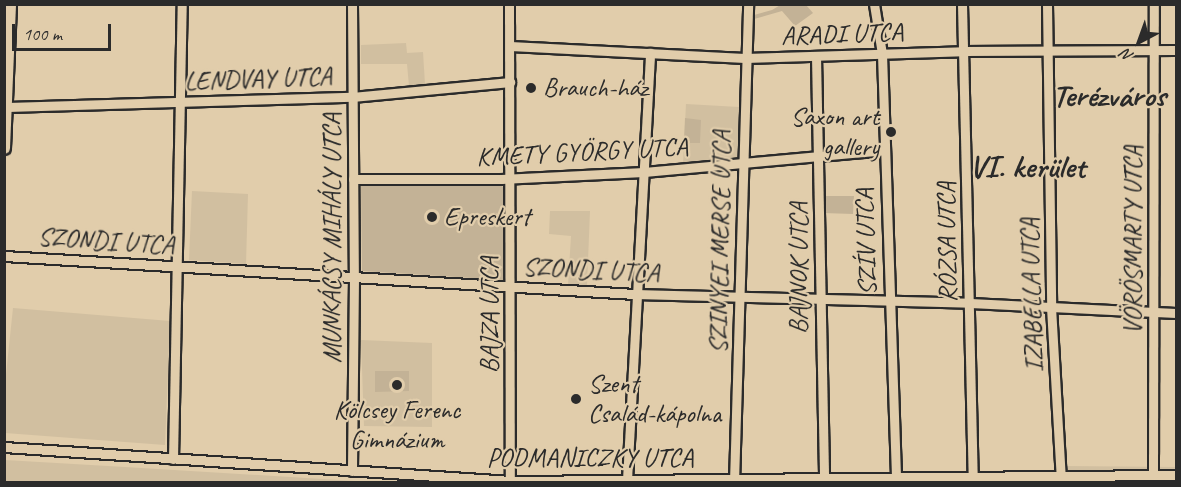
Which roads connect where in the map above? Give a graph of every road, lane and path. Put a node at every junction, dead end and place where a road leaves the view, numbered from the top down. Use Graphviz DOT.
graph roads {
  1 [pos="10,4"];
  2 [pos="352,4"];
  3 [pos="510,4"];
  4 [pos="748,4"];
  5 [pos="874,4"];
  6 [pos="962,4"];
  7 [pos="1047,4"];
  8 [pos="1154,4"];
  9 [pos="182,6"];
  10 [pos="510,46"];
  11 [pos="1154,50"];
  12 [pos="1176,50"];
  13 [pos="963,51"];
  14 [pos="1048,51"];
  15 [pos="650,53"];
  16 [pos="882,54"];
  17 [pos="816,56"];
  18 [pos="745,58"];
  19 [pos="6,79"];
  20 [pos="510,82"];
  21 [pos="352,97"];
  22 [pos="180,103"];
  23 [pos="6,116"];
  24 [pos="4,148"];
  25 [pos="884,150"];
  26 [pos="820,156"];
  27 [pos="743,162"];
  28 [pos="644,172"];
  29 [pos="510,178"];
  30 [pos="353,179"];
  31 [pos="4,256"];
  32 [pos="176,267"];
  33 [pos="354,278"];
  34 [pos="511,288"];
  35 [pos="635,294"];
  36 [pos="740,297"];
  37 [pos="820,301"];
  38 [pos="888,301"];
  39 [pos="970,303"];
  40 [pos="1051,307"];
  41 [pos="1154,312"];
  42 [pos="1176,313"];
  43 [pos="4,442"];
  44 [pos="9,448"];
  45 [pos="173,459"];
  46 [pos="352,471"];
  47 [pos="1153,475"];
  48 [pos="1176,475"];
  49 [pos="896,478"];
  50 [pos="973,478"];
  51 [pos="824,479"];
  52 [pos="627,480"];
  53 [pos="1061,480"];
  54 [pos="510,481"];
  55 [pos="734,481"];
  1 -- 19 [label="main road"];
  2 -- 21 [label="street, MUNKÁCSY MIHÁLY UTCA"];
  3 -- 10 [label="street, BAJZA UTCA"];
  4 -- 18 [label="street, SZINYEI MERSE UTCA"];
  5 -- 16 [label="street, SZÍV UTCA"];
  6 -- 13 [label="street, RÓZSA UTCA"];
  7 -- 14 [label="street, IZABELLA UTCA"];
  8 -- 11 [label="street, VÖRÖSMARTY UTCA"];
  9 -- 22 [label="street"];
  10 -- 15 [label="street, ARADI UTCA"];
  10 -- 20 [label="street, BAJZA UTCA"];
  11 -- 12 [label="street, ARADI UTCA"];
  11 -- 14 [label="street, ARADI UTCA"];
  11 -- 41 [label="street, VÖRÖSMARTY UTCA"];
  13 -- 14 [label="street, ARADI UTCA"];
  13 -- 16 [label="street, ARADI UTCA"];
  13 -- 39 [label="street, RÓZSA UTCA"];
  14 -- 40 [label="street, IZABELLA UTCA"];
  15 -- 18 [label="street, ARADI UTCA"];
  15 -- 28 [label="street"];
  16 -- 17 [label="street, ARADI UTCA"];
  16 -- 25 [label="street, SZÍV UTCA"];
  17 -- 18 [label="street, ARADI UTCA"];
  17 -- 26 [label="street, BAJNOK UTCA"];
  18 -- 27 [label="street, SZINYEI MERSE UTCA"];
  19 -- 23 [label="main road"];
  20 -- 21 [label="street, LENDVAY UTCA"];
  20 -- 29 [label="street, BAJZA UTCA"];
  21 -- 22 [label="street, LENDVAY UTCA"];
  21 -- 30 [label="street, MUNKÁCSY MIHÁLY UTCA"];
  22 -- 23 [label="street, LENDVAY UTCA"];
  22 -- 32 [label="street"];
  23 -- 24 [label="main road"];
  25 -- 26 [label="street, KMETY GYÖRGY UTCA"];
  25 -- 38 [label="street, SZÍV UTCA"];
  26 -- 27 [label="street, KMETY GYÖRGY UTCA"];
  26 -- 37 [label="street, BAJNOK UTCA"];
  27 -- 28 [label="street, KMETY GYÖRGY UTCA"];
  27 -- 36 [label="street, SZINYEI MERSE UTCA"];
  28 -- 29 [label="street, KMETY GYÖRGY UTCA"];
  28 -- 35 [label="street"];
  29 -- 30 [label="street, KMETY GYÖRGY UTCA"];
  29 -- 34 [label="street, BAJZA UTCA"];
  30 -- 33 [label="street, MUNKÁCSY MIHÁLY UTCA"];
  31 -- 32 [label="street, SZONDI UTCA"];
  32 -- 33 [label="street, SZONDI UTCA"];
  32 -- 45 [label="street"];
  33 -- 34 [label="street, SZONDI UTCA"];
  33 -- 46 [label="street, MUNKÁCSY MIHÁLY UTCA"];
  34 -- 35 [label="street, SZONDI UTCA"];
  34 -- 54 [label="street, BAJZA UTCA"];
  35 -- 36 [label="street, SZONDI UTCA"];
  35 -- 52 [label="street"];
  36 -- 37 [label="street, SZONDI UTCA"];
  36 -- 55 [label="street, SZINYEI MERSE UTCA"];
  37 -- 38 [label="street, SZONDI UTCA"];
  37 -- 51 [label="street, BAJNOK UTCA"];
  38 -- 39 [label="street, SZONDI UTCA"];
  38 -- 49 [label="street, SZÍV UTCA"];
  39 -- 40 [label="street, SZONDI UTCA"];
  39 -- 50 [label="street, RÓZSA UTCA"];
  40 -- 41 [label="street, SZONDI UTCA"];
  40 -- 53 [label="street, IZABELLA UTCA"];
  41 -- 42 [label="street, SZONDI UTCA"];
  41 -- 47 [label="street, VÖRÖSMARTY UTCA"];
  43 -- 44 [label="street"];
  44 -- 45 [label="street, PODMANICZKY UTCA"];
  45 -- 46 [label="street, PODMANICZKY UTCA"];
  46 -- 54 [label="street, PODMANICZKY UTCA"];
  47 -- 48 [label="street, PODMANICZKY UTCA"];
  47 -- 53 [label="street, PODMANICZKY UTCA"];
  49 -- 50 [label="street, PODMANICZKY UTCA"];
  49 -- 51 [label="street, PODMANICZKY UTCA"];
  50 -- 53 [label="street, PODMANICZKY UTCA"];
  51 -- 55 [label="street, PODMANICZKY UTCA"];
  52 -- 54 [label="street, PODMANICZKY UTCA"];
  52 -- 55 [label="street, PODMANICZKY UTCA"];
}
